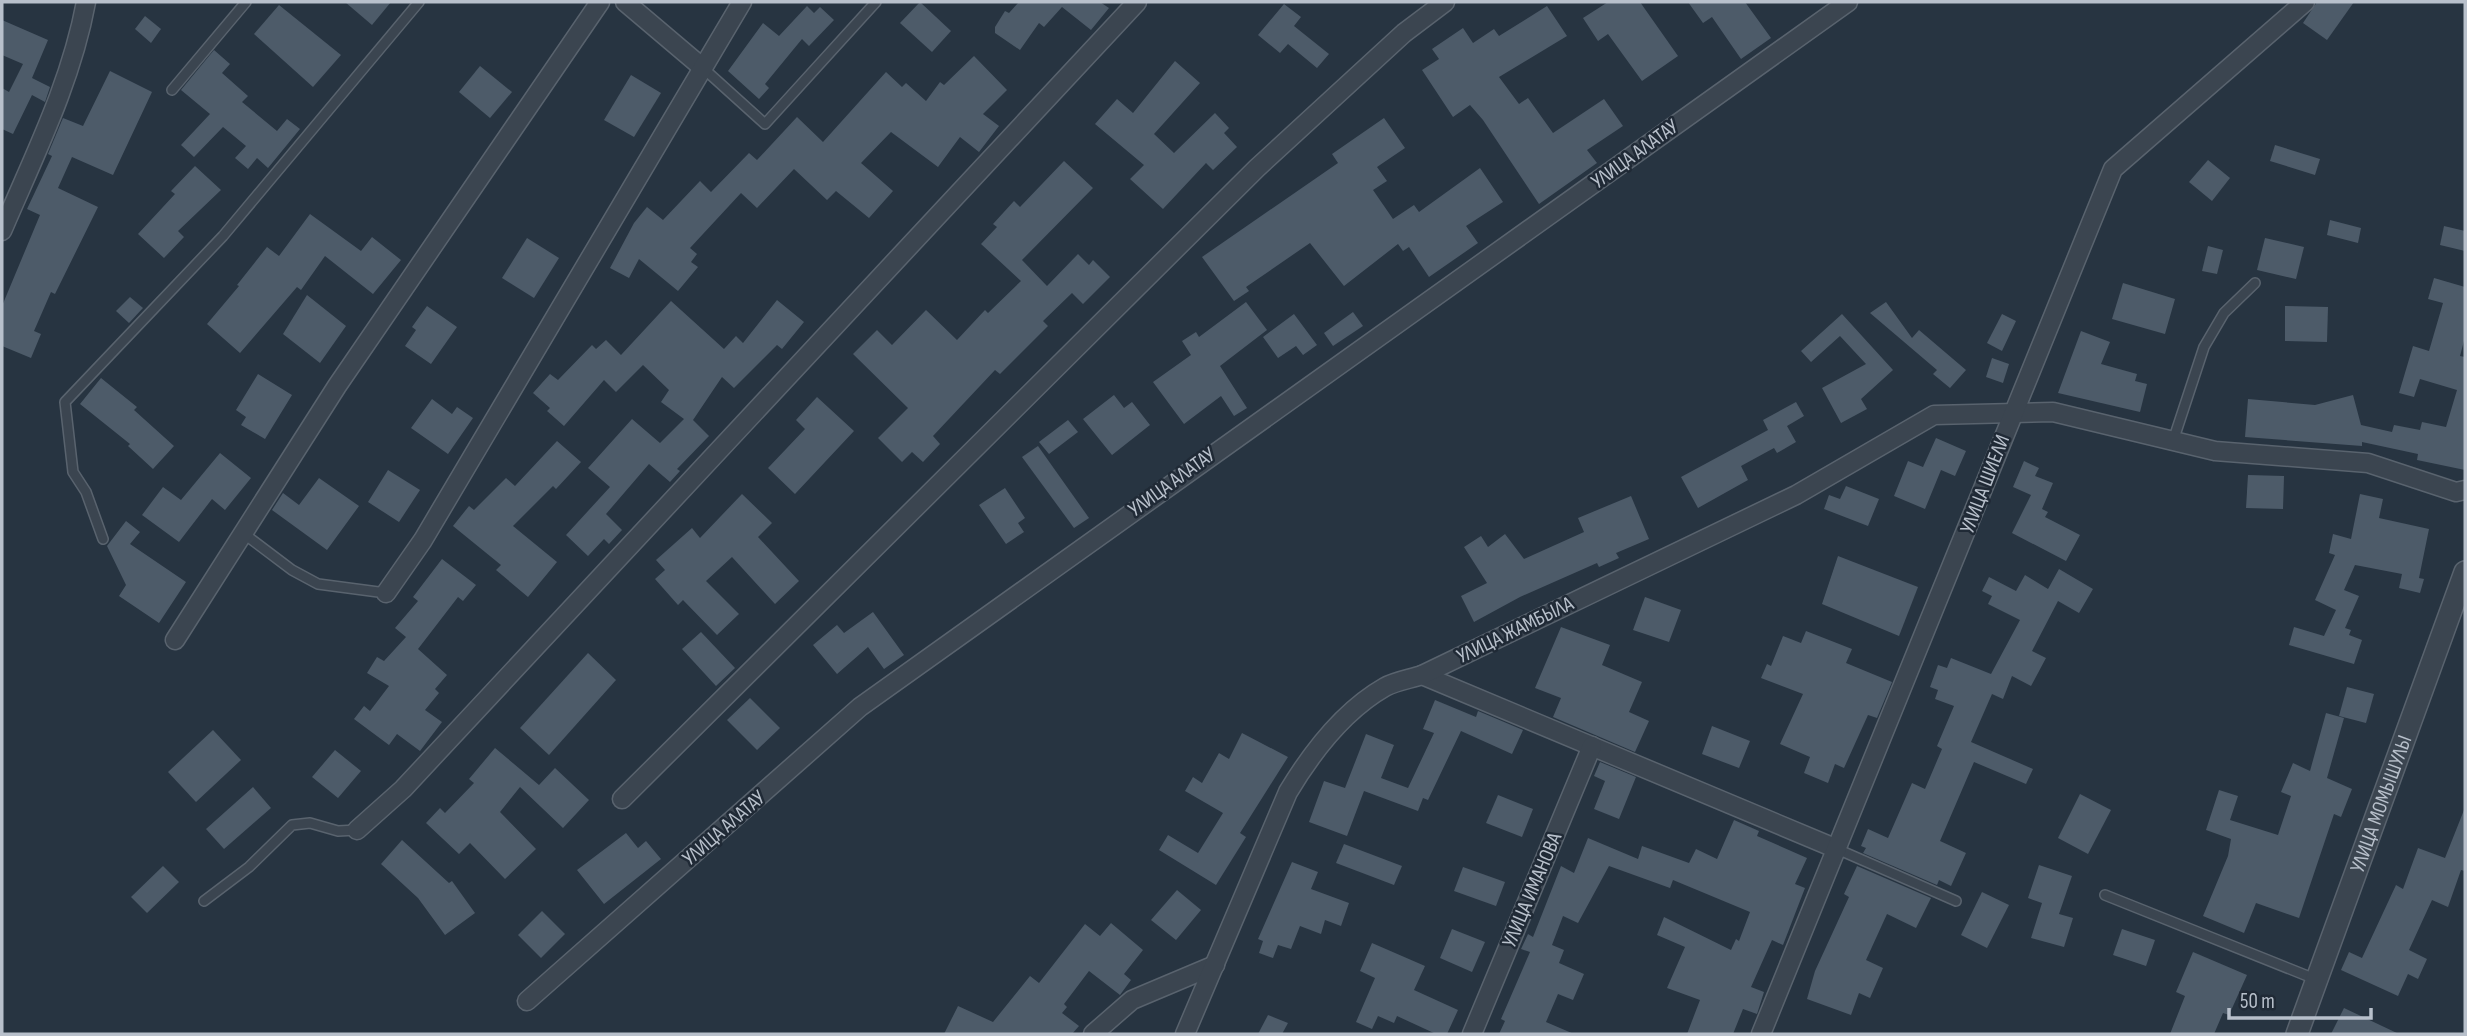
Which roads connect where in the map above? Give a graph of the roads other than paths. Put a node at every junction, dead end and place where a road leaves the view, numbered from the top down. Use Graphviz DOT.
graph roads {
  1 [pos="86,2"];
  2 [pos="246,2"];
  3 [pos="419,2"];
  4 [pos="600,2"];
  5 [pos="625,2"];
  6 [pos="742,2"];
  7 [pos="876,2"];
  8 [pos="1137,2"];
  9 [pos="1445,2"];
  10 [pos="1848,2"];
  11 [pos="2305,2"];
  12 [pos="703,68"];
  13 [pos="172,90"];
  14 [pos="2,231"];
  15 [pos="2255,283"];
  16 [pos="2012,413"];
  17 [pos="2173,440"];
  18 [pos="2465,490"];
  19 [pos="243,533"];
  20 [pos="103,539"];
  21 [pos="2465,572"];
  22 [pos="386,593"];
  23 [pos="175,640"];
  24 [pos="1422,675"];
  25 [pos="1592,746"];
  26 [pos="622,799"];
  27 [pos="357,830"];
  28 [pos="1837,849"];
  29 [pos="2105,895"];
  30 [pos="204,901"];
  31 [pos="1956,901"];
  32 [pos="1215,965"];
  33 [pos="2317,979"];
  34 [pos="527,1001"];
  35 [pos="1093,1034"];
  36 [pos="1185,1034"];
  37 [pos="1472,1034"];
  38 [pos="1761,1034"];
  39 [pos="2297,1034"];
  1 -- 14 [label="street"];
  2 -- 13 [label="lane"];
  3 -- 20 [label="lane"];
  4 -- 19 [label="street"];
  5 -- 12 [label="street"];
  6 -- 12 [label="street"];
  7 -- 12 [label="lane"];
  8 -- 27 [label="street"];
  9 -- 26 [label="street"];
  10 -- 34 [label="street, УЛИЦА АЛАТАУ"];
  11 -- 16 [label="street, УЛИЦА ШИЕЛИ"];
  12 -- 22 [label="street"];
  15 -- 17 [label="lane"];
  16 -- 17 [label="street, УЛИЦА ЖАМБЫЛА"];
  16 -- 24 [label="street, УЛИЦА ЖАМБЫЛА"];
  16 -- 28 [label="street, УЛИЦА ШИЕЛИ"];
  17 -- 18 [label="street, УЛИЦА ЖАМБЫЛА"];
  19 -- 22 [label="lane"];
  19 -- 23 [label="street"];
  21 -- 33 [label="street, УЛИЦА МОМЫШУЛЫ"];
  24 -- 25 [label="street"];
  24 -- 32 [label="street, УЛИЦА ЖАМБЫЛА"];
  25 -- 28 [label="street"];
  25 -- 37 [label="street, УЛИЦА ИМАНОВА"];
  27 -- 30 [label="lane"];
  28 -- 31 [label="lane"];
  28 -- 38 [label="street, УЛИЦА ШИЕЛИ"];
  29 -- 33 [label="lane"];
  32 -- 35 [label="street"];
  32 -- 36 [label="street, УЛИЦА ЖАМБЫЛА"];
  33 -- 39 [label="street, УЛИЦА МОМЫШУЛЫ"];
}
